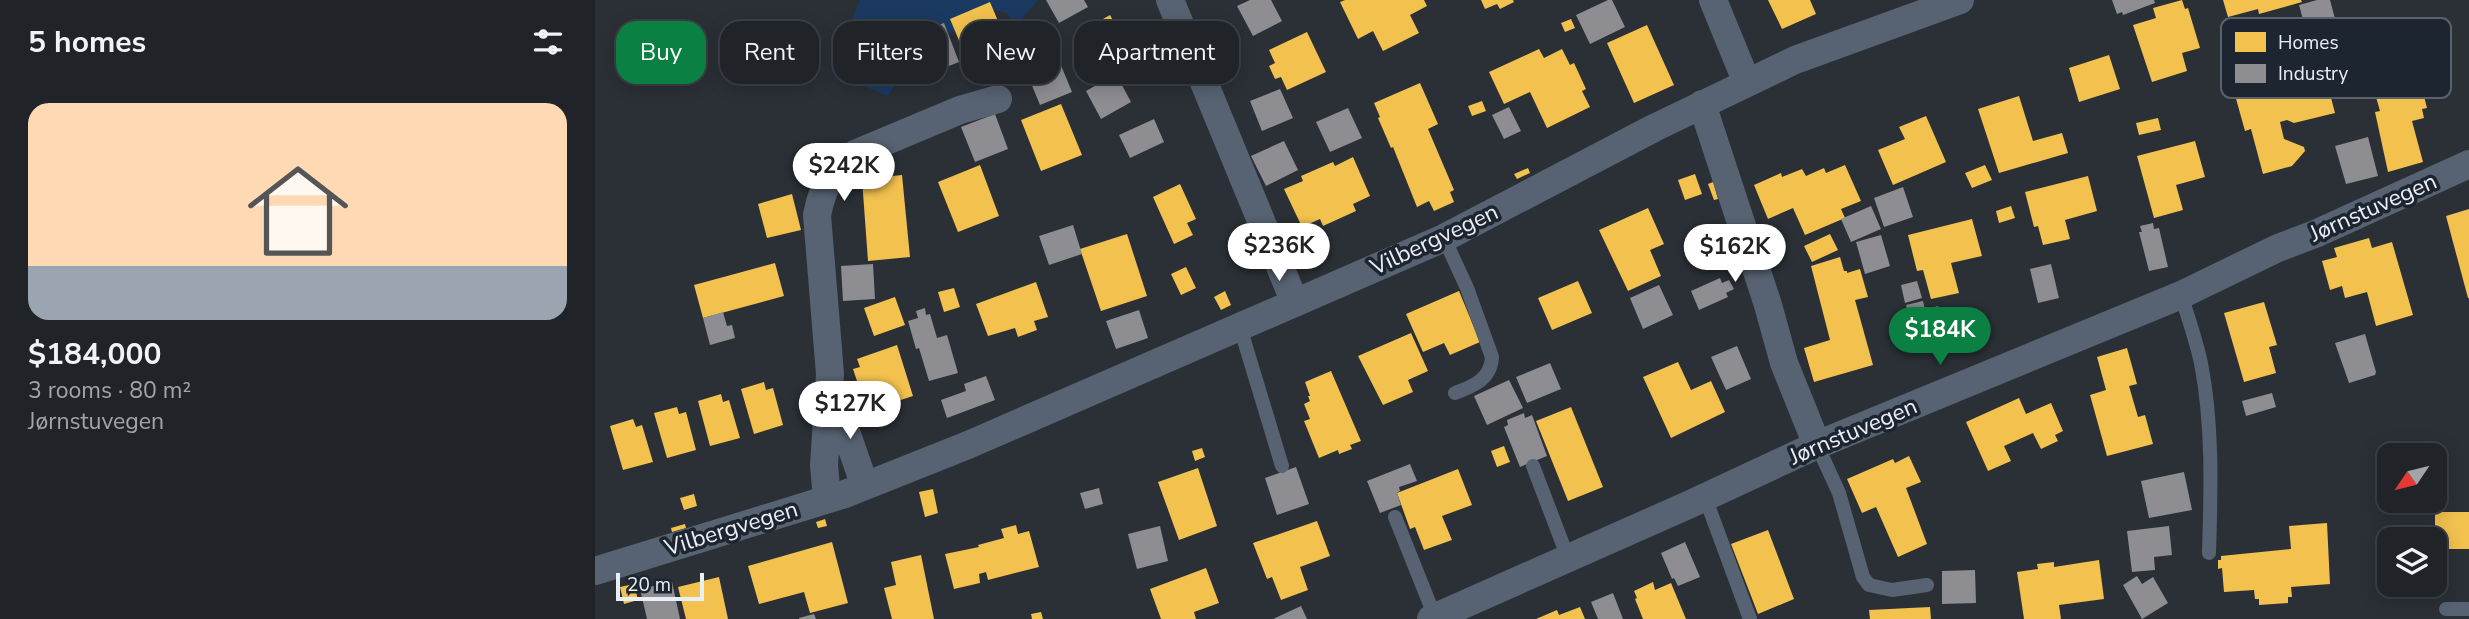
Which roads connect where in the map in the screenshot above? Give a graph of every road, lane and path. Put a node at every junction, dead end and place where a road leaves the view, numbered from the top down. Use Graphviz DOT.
graph roads {
  1 [pos="1170,0"];
  2 [pos="1713,0"];
  3 [pos="1960,0"];
  4 [pos="1747,83"];
  5 [pos="998,99"];
  6 [pos="1702,104"];
  7 [pos="2469,164"];
  8 [pos="1444,237"];
  9 [pos="2181,295"];
  10 [pos="1295,303"];
  11 [pos="1240,327"];
  12 [pos="829,386"];
  13 [pos="1455,393"];
  14 [pos="1817,445"];
  15 [pos="1282,466"];
  16 [pos="1533,466"];
  17 [pos="865,486"];
  18 [pos="1705,497"];
  19 [pos="828,499"];
  20 [pos="1395,517"];
  21 [pos="2209,553"];
  22 [pos="1568,558"];
  23 [pos="595,571"];
  24 [pos="1927,585"];
  25 [pos="2446,608"];
  26 [pos="2469,609"];
  27 [pos="1433,618"];
  28 [pos="1750,619"];
  1 -- 10 [label="street"];
  2 -- 4 [label="street"];
  3 -- 4 [label="street, Vilbergvegen"];
  4 -- 6 [label="street, Vilbergvegen"];
  5 -- 12 [label="street, Vilbergvegen"];
  6 -- 8 [label="street, Vilbergvegen"];
  6 -- 14 [label="street"];
  7 -- 9 [label="street, Jørnstuvegen"];
  8 -- 10 [label="street, Vilbergvegen"];
  8 -- 13 [label="lane"];
  9 -- 14 [label="street, Jørnstuvegen"];
  9 -- 21 [label="lane"];
  10 -- 11 [label="street, Vilbergvegen"];
  11 -- 15 [label="lane"];
  11 -- 17 [label="street, Vilbergvegen"];
  12 -- 17 [label="street, Vilbergvegen"];
  12 -- 19 [label="street, Vilbergvegen"];
  14 -- 18 [label="street, Jørnstuvegen"];
  14 -- 24 [label="lane"];
  16 -- 22 [label="lane"];
  17 -- 19 [label="street, Vilbergvegen"];
  18 -- 22 [label="street, Jørnstuvegen"];
  18 -- 28 [label="lane"];
  19 -- 23 [label="street, Vilbergvegen"];
  20 -- 27 [label="lane"];
  22 -- 27 [label="street, Jørnstuvegen"];
  25 -- 26 [label="lane"];
}
